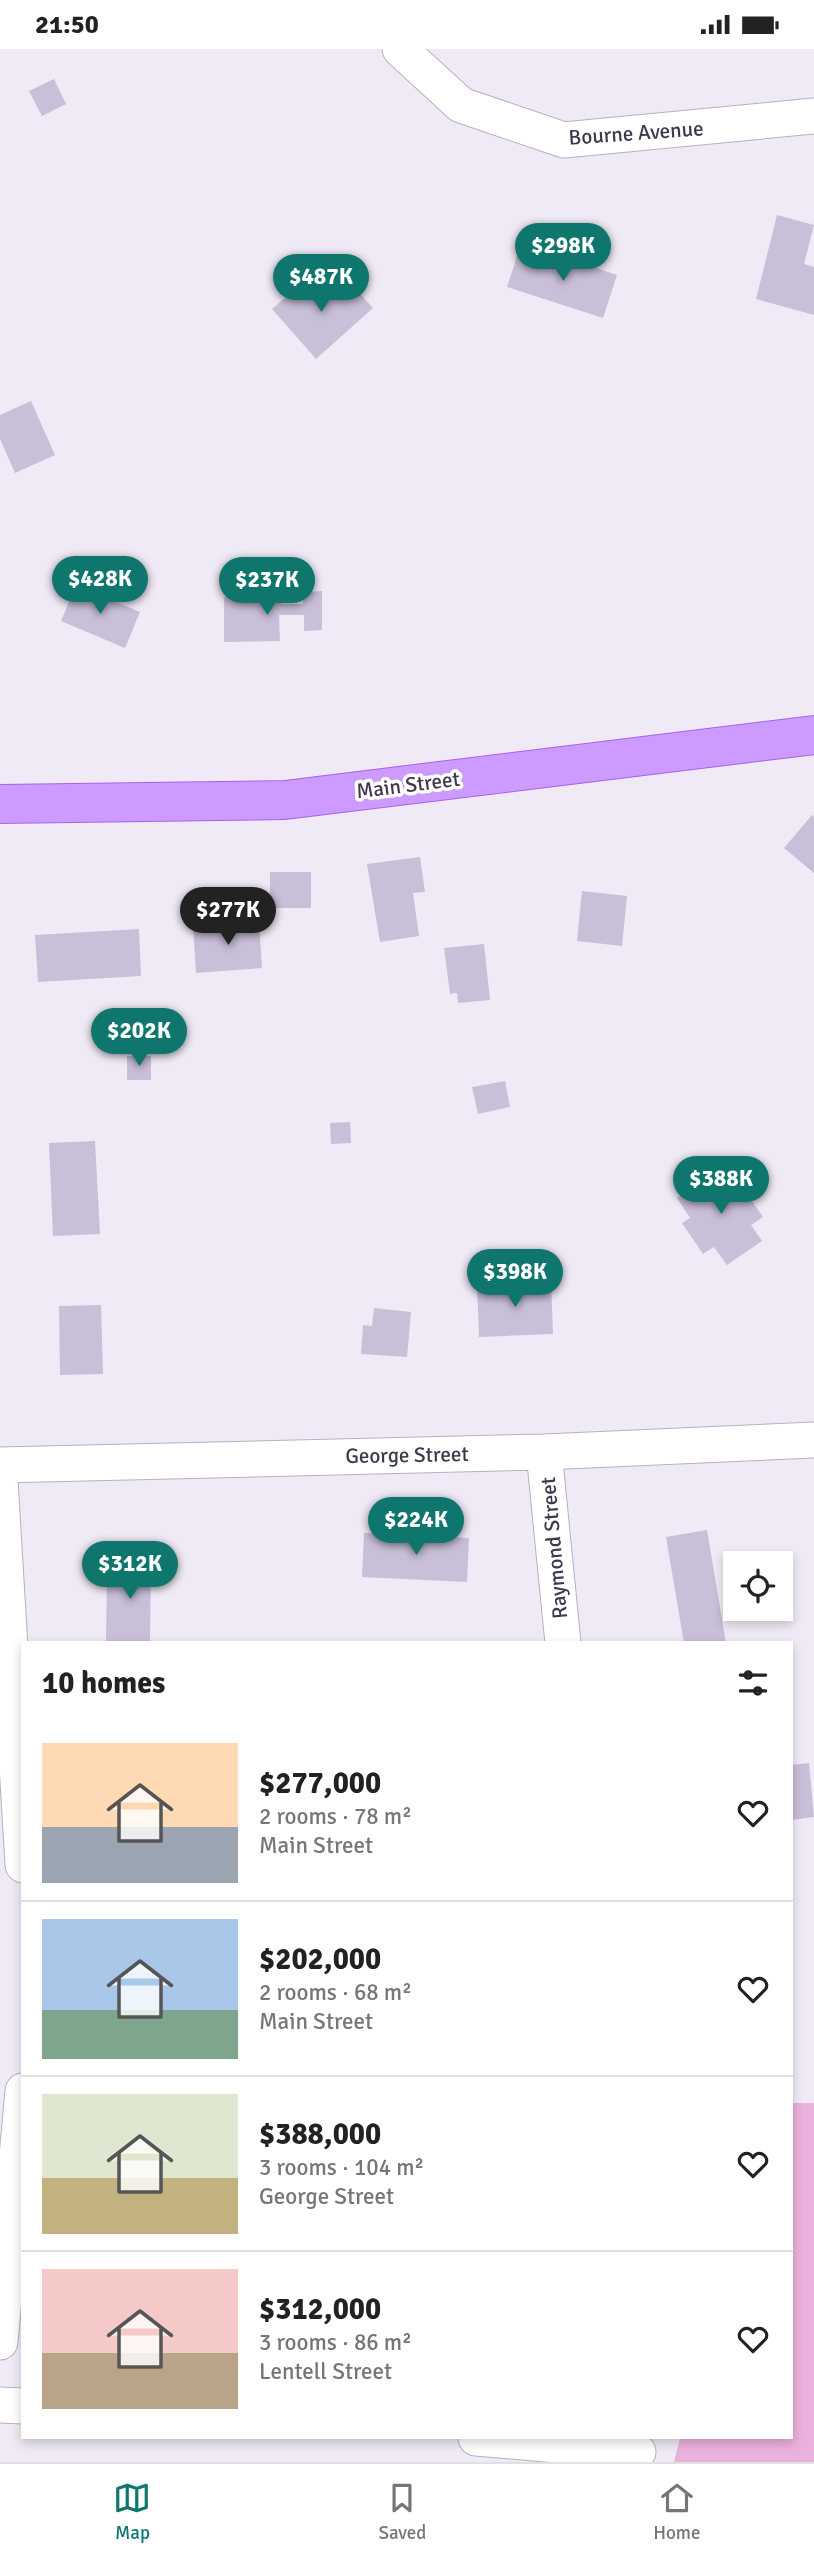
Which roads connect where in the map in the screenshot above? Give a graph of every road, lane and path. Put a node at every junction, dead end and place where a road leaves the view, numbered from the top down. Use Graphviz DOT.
graph roads {
  1 [pos="400,49"];
  2 [pos="814,116"];
  3 [pos="814,735"];
  4 [pos="0,804"];
  5 [pos="814,1440"];
  6 [pos="544,1452"];
  7 [pos="0,1465"];
  8 [pos="0,1481"];
  9 [pos="563,1641"];
  10 [pos="21,1831"];
  11 [pos="21,2113"];
  12 [pos="0,2341"];
  13 [pos="0,2405"];
  14 [pos="21,2406"];
  15 [pos="488,2439"];
  16 [pos="638,2452"];
  1 -- 2 [label="street, Bourne Avenue"];
  3 -- 4 [label="main road, Main Street"];
  5 -- 6 [label="street, George Street"];
  6 -- 7 [label="street, George Street"];
  6 -- 9 [label="street, Raymond Street"];
  8 -- 10 [label="street"];
  11 -- 12 [label="street"];
  13 -- 14 [label="street"];
  15 -- 16 [label="street"];
}
